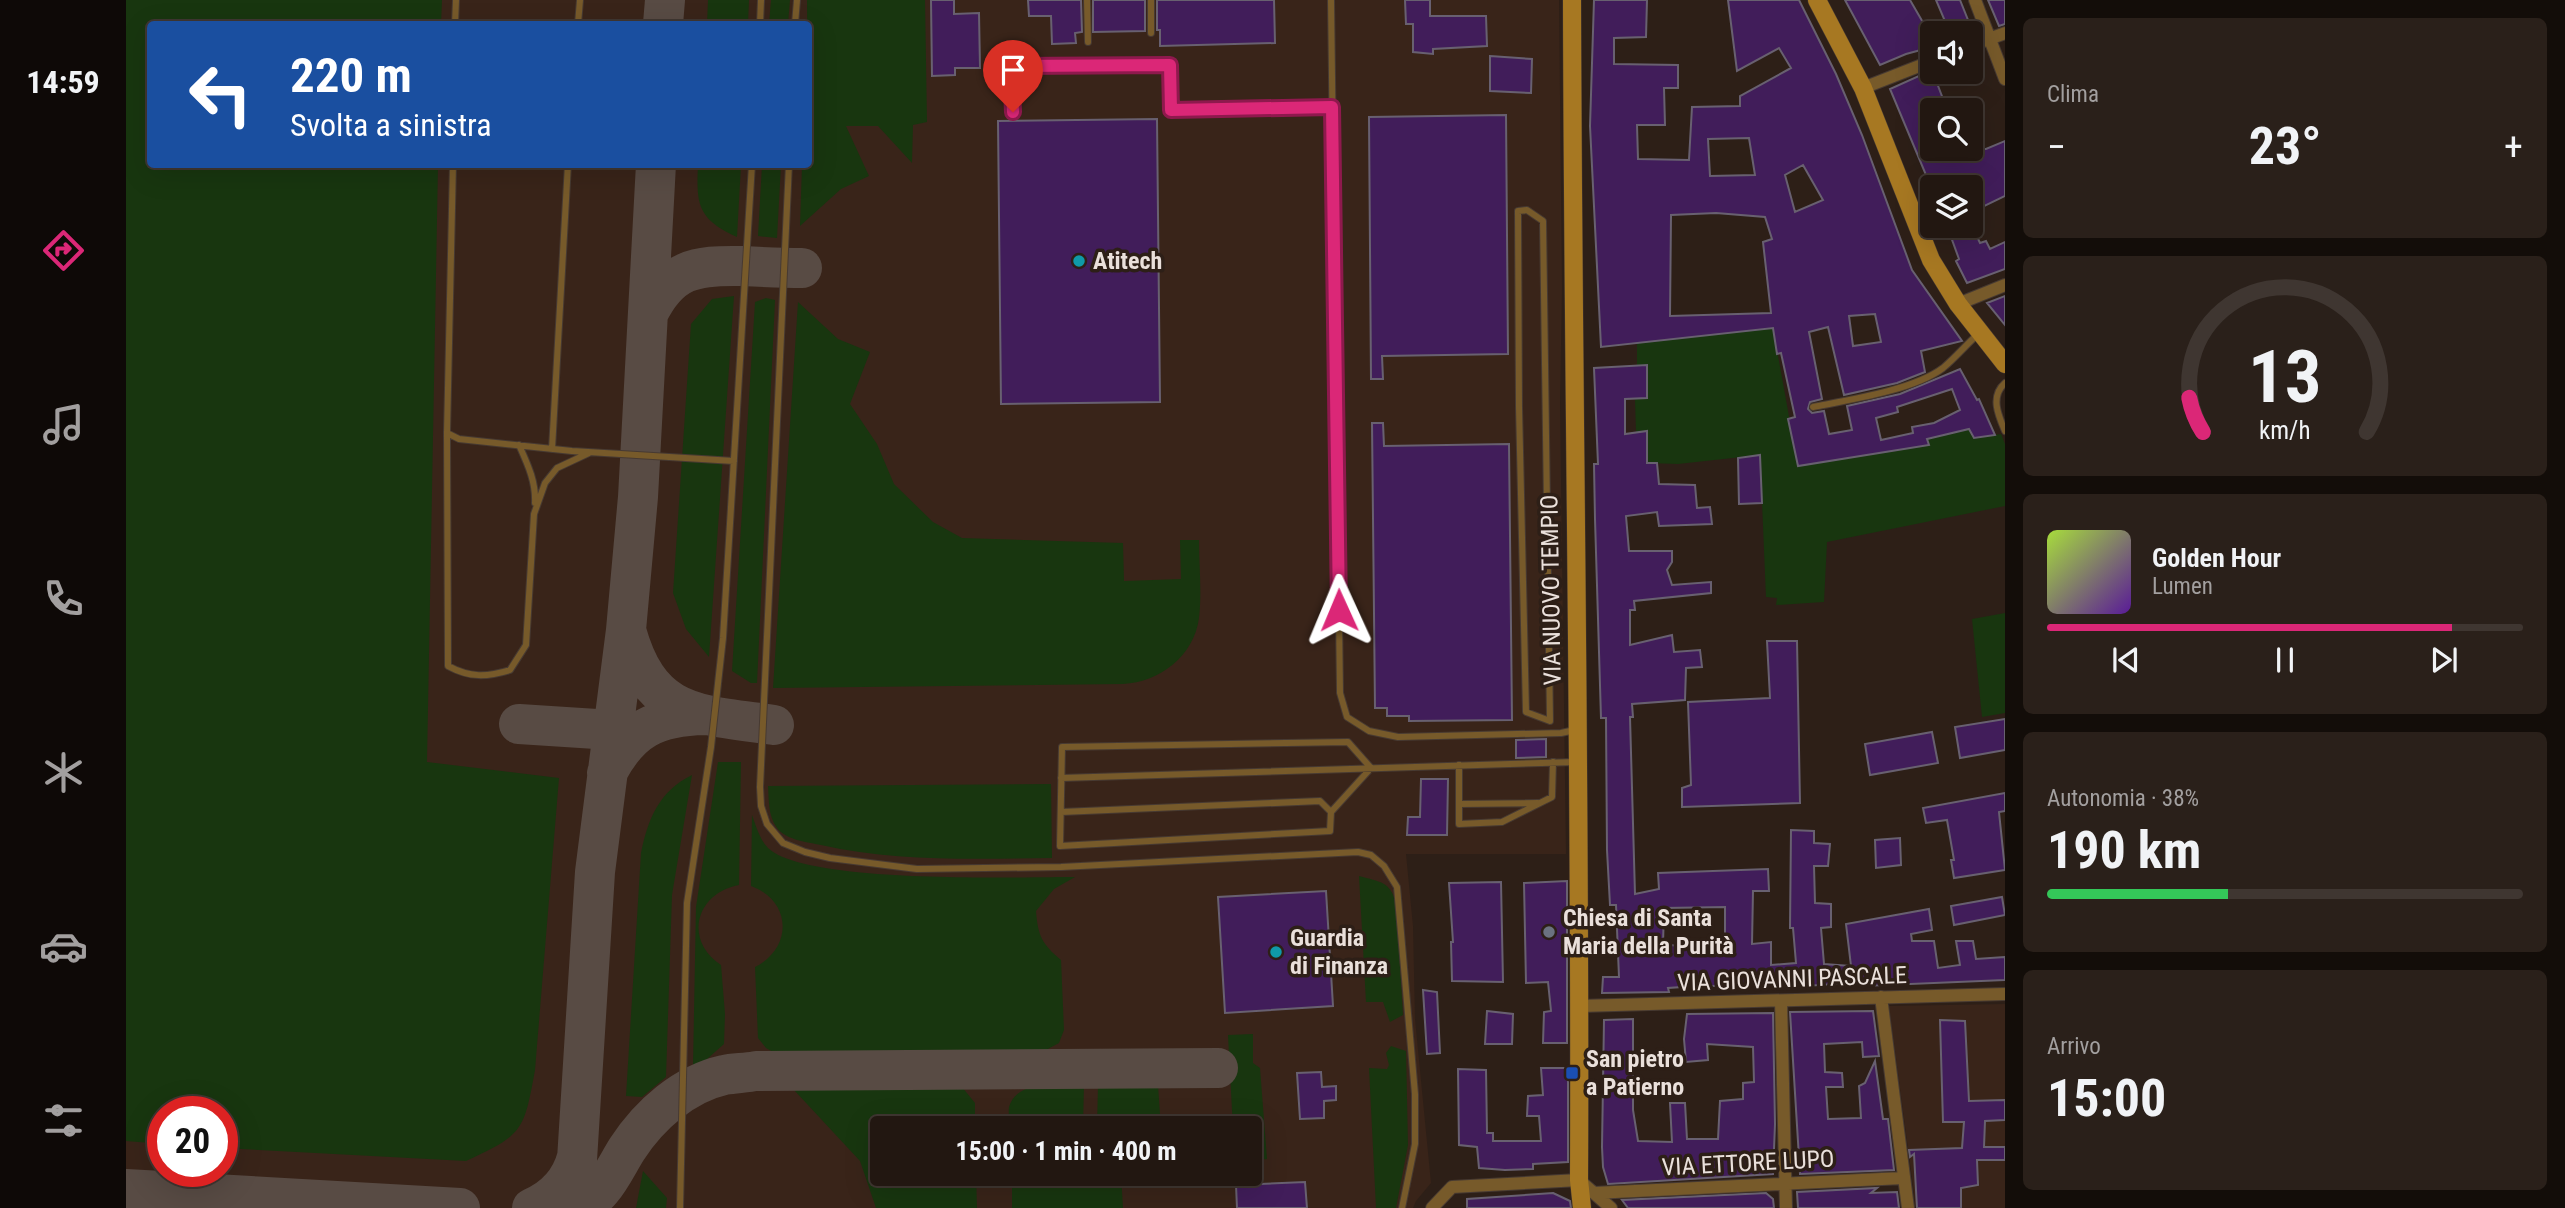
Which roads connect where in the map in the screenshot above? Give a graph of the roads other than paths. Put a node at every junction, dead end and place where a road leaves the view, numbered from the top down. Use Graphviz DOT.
graph roads {
  1 [pos="456,0"];
  2 [pos="580,0"];
  3 [pos="761,0"];
  4 [pos="797,0"];
  5 [pos="1087,0"];
  6 [pos="1151,0"];
  7 [pos="1331,0"];
  8 [pos="1572,0"];
  9 [pos="1817,0"];
  10 [pos="1975,0"];
  11 [pos="456,21"];
  12 [pos="578,21"];
  13 [pos="760,21"];
  14 [pos="796,21"];
  15 [pos="1151,33"];
  16 [pos="2005,33"];
  17 [pos="1990,38"];
  18 [pos="1088,41"];
  19 [pos="1983,41"];
  20 [pos="1920,66"];
  21 [pos="2005,79"];
  22 [pos="1863,88"];
  23 [pos="1332,107"];
  24 [pos="1013,112"];
  25 [pos="453,168"];
  26 [pos="568,168"];
  27 [pos="752,168"];
  28 [pos="789,168"];
  29 [pos="2005,285"];
  30 [pos="1958,304"];
  31 [pos="1979,332"];
  32 [pos="2005,364"];
  33 [pos="2005,383"];
  34 [pos="1813,407"];
  35 [pos="2005,431"];
  36 [pos="447,433"];
  37 [pos="519,445"];
  38 [pos="552,449"];
  39 [pos="591,452"];
  40 [pos="734,461"];
  41 [pos="534,514"];
  42 [pos="1550,721"];
  43 [pos="1569,731"];
  44 [pos="1553,762"];
  45 [pos="1578,762"];
  46 [pos="1459,765"];
  47 [pos="1371,768"];
  48 [pos="1061,778"];
  49 [pos="1541,803"];
  50 [pos="1459,804"];
  51 [pos="1331,811"];
  52 [pos="1060,812"];
  53 [pos="2005,994"];
  54 [pos="1881,997"];
  55 [pos="1781,1001"];
  56 [pos="1580,1006"];
  57 [pos="1903,1178"];
  58 [pos="1579,1180"];
  59 [pos="1785,1182"];
  60 [pos="1594,1193"];
  61 [pos="680,1208"];
  62 [pos="1402,1208"];
  63 [pos="1432,1208"];
  64 [pos="1582,1208"];
  65 [pos="1611,1208"];
  66 [pos="1786,1208"];
  67 [pos="1908,1208"];
  1 -- 11 [label="lane"];
  2 -- 12 [label="lane"];
  3 -- 13 [label="lane"];
  4 -- 14 [label="lane"];
  5 -- 18 [label="lane"];
  6 -- 15 [label="lane"];
  7 -- 23 [label="lane"];
  8 -- 43 [label="street, VIA NUOVO TEMPIO"];
  9 -- 22 [label="street"];
  10 -- 17 [label="street"];
  16 -- 17 [label="street"];
  17 -- 19 [label="street"];
  17 -- 21 [label="street"];
  20 -- 22 [label="street"];
  22 -- 30 [label="street"];
  23 -- 24 [label="lane"];
  23 -- 43 [label="lane"];
  25 -- 36 [label="lane"];
  26 -- 38 [label="lane"];
  27 -- 40 [label="lane"];
  28 -- 62 [label="lane"];
  29 -- 30 [label="street"];
  30 -- 31 [label="street"];
  31 -- 32 [label="street"];
  31 -- 34 [label="lane"];
  33 -- 35 [label="lane"];
  36 -- 37 [label="lane"];
  36 -- 41 [label="lane"];
  37 -- 38 [label="lane"];
  37 -- 41 [label="lane"];
  38 -- 39 [label="lane"];
  39 -- 40 [label="lane"];
  39 -- 41 [label="lane"];
  40 -- 61 [label="lane"];
  42 -- 42 [label="lane"];
  42 -- 43 [label="lane"];
  43 -- 45 [label="street, VIA NUOVO TEMPIO"];
  44 -- 45 [label="lane"];
  44 -- 46 [label="lane"];
  44 -- 49 [label="lane"];
  45 -- 56 [label="street, VIA NUOVO TEMPIO"];
  46 -- 47 [label="lane"];
  46 -- 50 [label="lane"];
  47 -- 48 [label="lane"];
  47 -- 48 [label="lane"];
  47 -- 51 [label="lane"];
  48 -- 52 [label="lane"];
  49 -- 50 [label="lane"];
  49 -- 50 [label="lane"];
  51 -- 52 [label="lane"];
  51 -- 52 [label="lane"];
  53 -- 54 [label="street, VIA GIOVANNI PASCALE"];
  54 -- 55 [label="street, VIA GIOVANNI PASCALE"];
  54 -- 57 [label="street"];
  55 -- 56 [label="street, VIA GIOVANNI PASCALE"];
  55 -- 59 [label="street"];
  56 -- 58 [label="street, VIA NUOVO TEMPIO"];
  57 -- 59 [label="street, VIA ETTORE LUPO"];
  57 -- 67 [label="street"];
  58 -- 60 [label="street"];
  58 -- 63 [label="street"];
  58 -- 64 [label="street, VIA NUOVO TEMPIO"];
  59 -- 60 [label="street, VIA ETTORE LUPO"];
  59 -- 66 [label="street"];
  60 -- 65 [label="street"];
}
